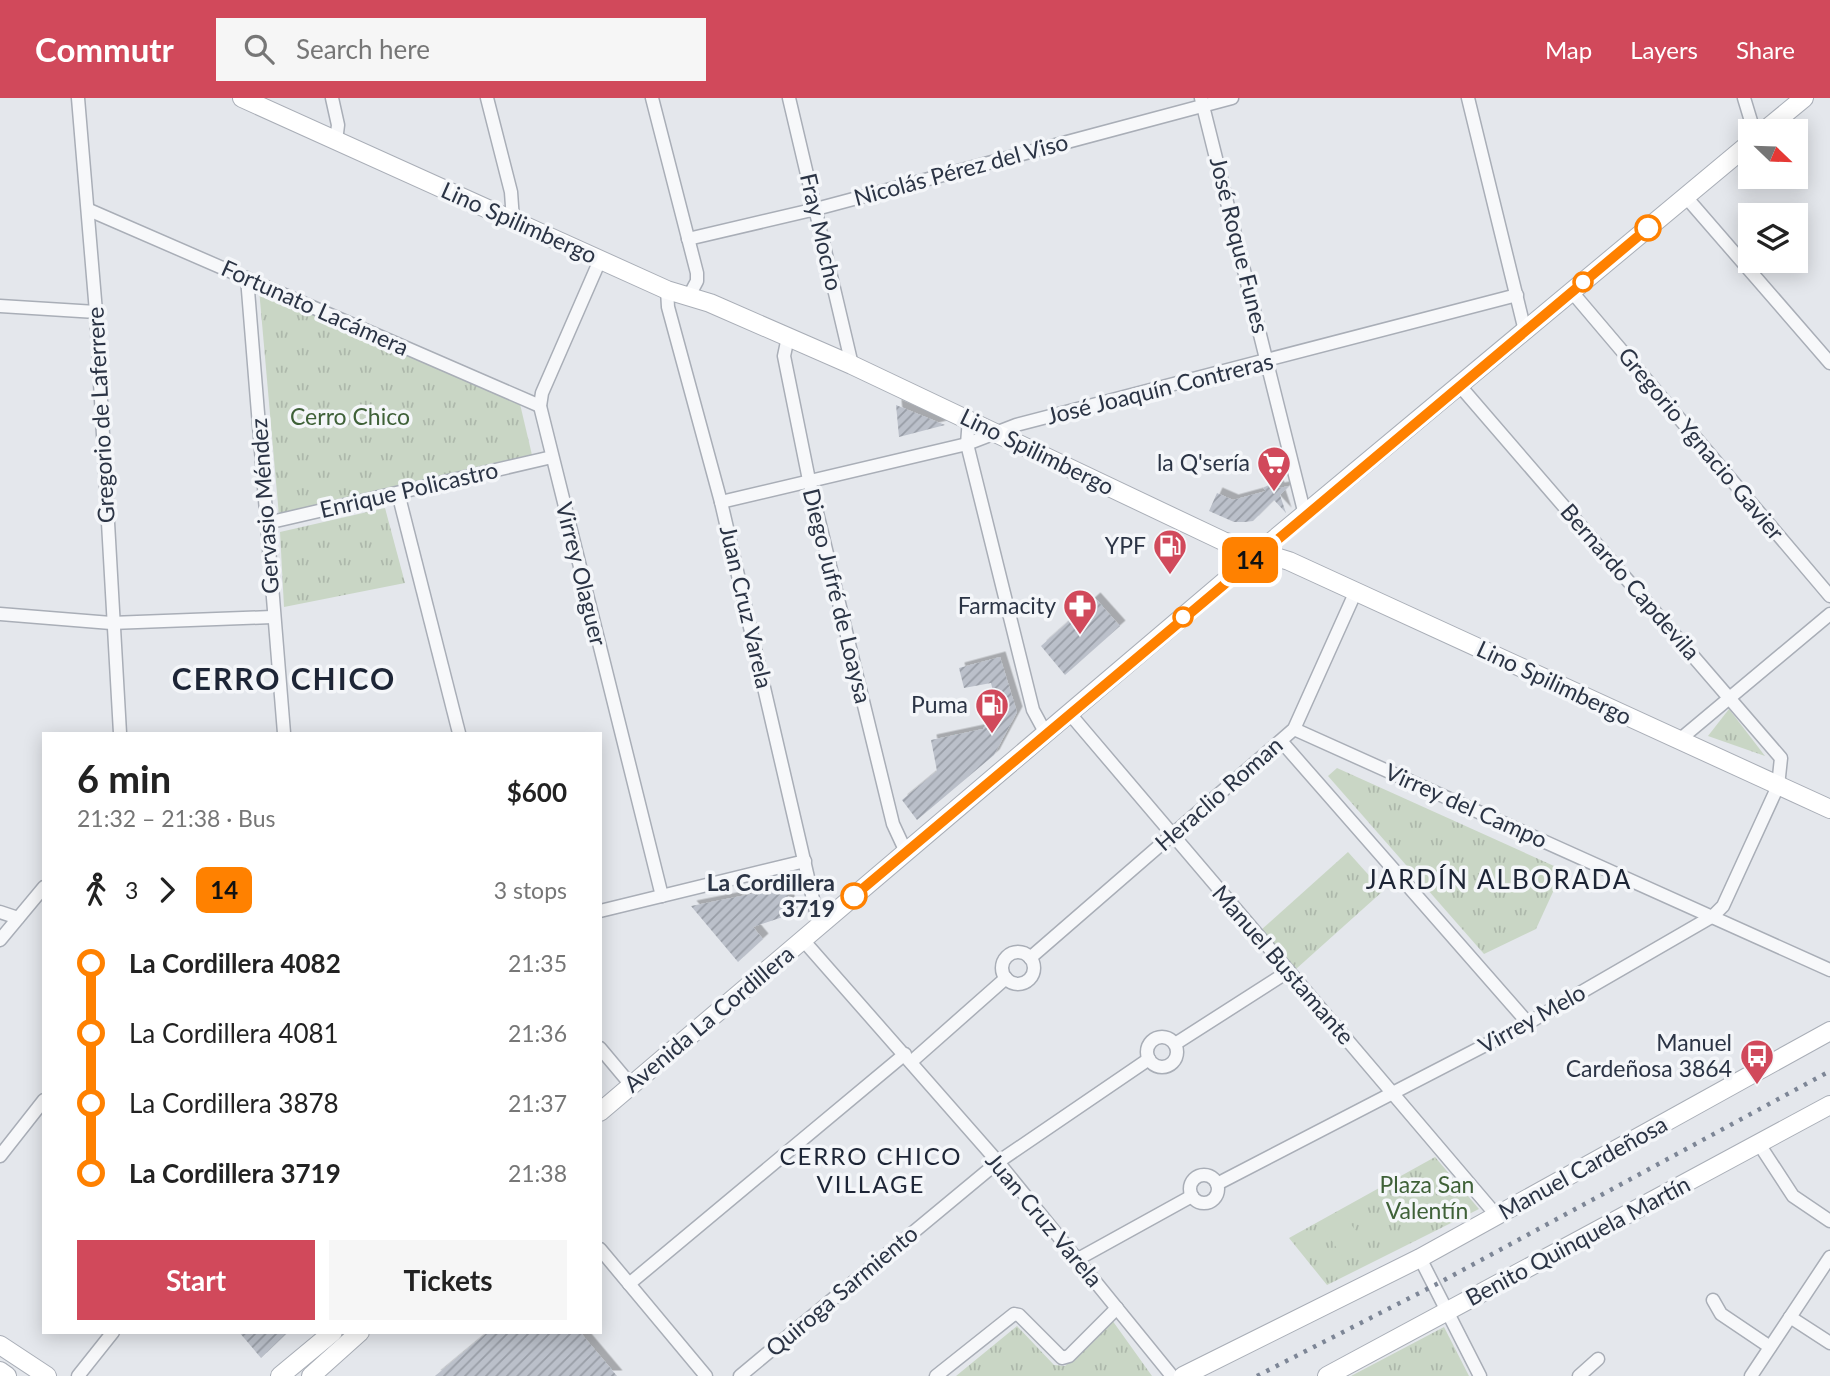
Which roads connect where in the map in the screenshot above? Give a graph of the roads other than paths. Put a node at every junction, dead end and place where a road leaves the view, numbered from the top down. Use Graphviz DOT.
graph roads {
  1 [pos="78,98"];
  2 [pos="242,98"];
  3 [pos="332,98"];
  4 [pos="486,98"];
  5 [pos="652,98"];
  6 [pos="789,98"];
  7 [pos="1232,98"];
  8 [pos="1468,98"];
  9 [pos="1744,98"];
  10 [pos="1804,98"];
  11 [pos="1202,102"];
  12 [pos="1750,119"];
  13 [pos="1779,119"];
  14 [pos="336,141"];
  15 [pos="1738,153"];
  16 [pos="1686,197"];
  17 [pos="816,209"];
  18 [pos="89,210"];
  19 [pos="513,220"];
  20 [pos="688,239"];
  21 [pos="600,260"];
  22 [pos="247,278"];
  23 [pos="667,290"];
  24 [pos="1572,292"];
  25 [pos="1517,295"];
  26 [pos="689,296"];
  27 [pos="0,306"];
  28 [pos="96,312"];
  29 [pos="1525,331"];
  30 [pos="788,337"];
  31 [pos="1269,362"];
  32 [pos="1830,363"];
  33 [pos="852,365"];
  34 [pos="1460,386"];
  35 [pos="540,406"];
  36 [pos="969,419"];
  37 [pos="998,432"];
  38 [pos="967,444"];
  39 [pos="552,457"];
  40 [pos="809,481"];
  41 [pos="398,493"];
  42 [pos="721,502"];
  43 [pos="1305,515"];
  44 [pos="267,523"];
  45 [pos="1259,552"];
  46 [pos="1356,591"];
  47 [pos="1830,596"];
  48 [pos="0,614"];
  49 [pos="1830,614"];
  50 [pos="272,617"];
  51 [pos="111,623"];
  52 [pos="1729,697"];
  53 [pos="1070,714"];
  54 [pos="1294,729"];
  55 [pos="120,732"];
  56 [pos="284,732"];
  57 [pos="460,732"];
  58 [pos="1046,734"];
  59 [pos="1281,741"];
  60 [pos="1678,741"];
  61 [pos="1778,786"];
  62 [pos="1830,809"];
  63 [pos="1171,836"];
  64 [pos="906,852"];
  65 [pos="805,861"];
  66 [pos="42,889"];
  67 [pos="662,896"];
  68 [pos="602,911"];
  69 [pos="0,912"];
  70 [pos="1713,916"];
  71 [pos="18,918"];
  72 [pos="819,925"];
  73 [pos="0,940"];
  74 [pos="803,940"];
  75 [pos="1030,958"];
  76 [pos="1830,970"];
  77 [pos="1289,971"];
  78 [pos="1006,978"];
  79 [pos="1528,1023"];
  80 [pos="1830,1031"];
  81 [pos="1175,1044"];
  82 [pos="602,1050"];
  83 [pos="908,1058"];
  84 [pos="1149,1059"];
  85 [pos="631,1085"];
  86 [pos="1394,1094"];
  87 [pos="42,1103"];
  88 [pos="1830,1105"];
  89 [pos="602,1110"];
  90 [pos="1759,1144"];
  91 [pos="0,1156"];
  92 [pos="998,1162"];
  93 [pos="1217,1184"];
  94 [pos="1192,1196"];
  95 [pos="1497,1216"];
  96 [pos="1830,1221"];
  97 [pos="602,1251"];
  98 [pos="1830,1257"];
  99 [pos="1420,1258"];
  100 [pos="1078,1259"];
  101 [pos="629,1284"];
  102 [pos="1713,1300"];
  103 [pos="1117,1308"];
  104 [pos="1447,1311"];
  105 [pos="1790,1317"];
  106 [pos="111,1334"];
  107 [pos="331,1334"];
  108 [pos="358,1334"];
  109 [pos="1830,1343"];
  110 [pos="0,1345"];
  111 [pos="1770,1347"];
  112 [pos="1598,1359"];
  113 [pos="0,1371"];
  114 [pos="7,1376"];
  115 [pos="47,1376"];
  116 [pos="78,1376"];
  117 [pos="280,1376"];
  118 [pos="311,1376"];
  119 [pos="706,1376"];
  120 [pos="740,1376"];
  121 [pos="936,1376"];
  122 [pos="1172,1376"];
  123 [pos="1183,1376"];
  124 [pos="1327,1376"];
  125 [pos="1480,1376"];
  126 [pos="1578,1376"];
  127 [pos="1751,1376"];
  1 -- 18 [label="street, Gregorio de Laferrere"];
  2 -- 14 [label="main road, Lino Spilimbergo"];
  3 -- 14 [label="street"];
  4 -- 19 [label="street"];
  5 -- 20 [label="street"];
  6 -- 17 [label="street, Fray Mocho"];
  7 -- 11 [label="street, Nicolás Pérez del Viso"];
  8 -- 25 [label="street"];
  9 -- 12 [label="street"];
  10 -- 13 [label="main road"];
  11 -- 17 [label="street, Nicolás Pérez del Viso"];
  11 -- 31 [label="street, José Roque Funes"];
  14 -- 19 [label="main road, Lino Spilimbergo"];
  15 -- 16 [label="main road, Avenida La Cordillera"];
  16 -- 24 [label="main road, Avenida La Cordillera"];
  16 -- 32 [label="street"];
  17 -- 20 [label="street, Nicolás Pérez del Viso"];
  17 -- 33 [label="street, Fray Mocho"];
  18 -- 22 [label="street, Fortunato Lacámera"];
  18 -- 28 [label="street, Gregorio de Laferrere"];
  19 -- 21 [label="main road, Lino Spilimbergo"];
  20 -- 26 [label="street"];
  21 -- 23 [label="main road, Lino Spilimbergo"];
  21 -- 35 [label="street"];
  22 -- 35 [label="street, Fortunato Lacámera"];
  22 -- 44 [label="street, Gervasio Méndez"];
  23 -- 26 [label="main road, Lino Spilimbergo"];
  23 -- 42 [label="street, Juan Cruz Varela"];
  24 -- 29 [label="main road, Avenida La Cordillera"];
  24 -- 47 [label="street, Gregorio Ygnacio Gavier"];
  25 -- 29 [label="street"];
  25 -- 31 [label="street, José Joaquín Contreras"];
  26 -- 30 [label="main road, Lino Spilimbergo"];
  27 -- 28 [label="street"];
  28 -- 51 [label="street, Gregorio de Laferrere"];
  29 -- 34 [label="main road, Avenida La Cordillera"];
  30 -- 33 [label="main road, Lino Spilimbergo"];
  30 -- 40 [label="street, Diego Jufré de Loaysa"];
  31 -- 37 [label="street, José Joaquín Contreras"];
  31 -- 43 [label="street, José Roque Funes"];
  33 -- 36 [label="main road, Lino Spilimbergo"];
  34 -- 43 [label="main road, Avenida La Cordillera"];
  34 -- 52 [label="street, Bernardo Capdevila"];
  35 -- 39 [label="street, Virrey Olaguer"];
  36 -- 37 [label="main road, Lino Spilimbergo"];
  36 -- 38 [label="street"];
  37 -- 38 [label="street, José Joaquín Contreras"];
  37 -- 45 [label="main road, Lino Spilimbergo"];
  38 -- 40 [label="street, José Joaquín Contreras"];
  38 -- 58 [label="street"];
  39 -- 41 [label="street, Enrique Policastro"];
  39 -- 67 [label="street, Virrey Olaguer"];
  40 -- 42 [label="street, José Joaquín Contreras"];
  40 -- 64 [label="street, Diego Jufré de Loaysa"];
  41 -- 44 [label="street, Enrique Policastro"];
  41 -- 57 [label="street"];
  42 -- 65 [label="street, Juan Cruz Varela"];
  43 -- 45 [label="main road, Avenida La Cordillera"];
  44 -- 50 [label="street, Gervasio Méndez"];
  45 -- 46 [label="main road, Lino Spilimbergo"];
  45 -- 53 [label="main road, Avenida La Cordillera"];
  46 -- 54 [label="street, Heraclio Roman"];
  46 -- 60 [label="main road, Lino Spilimbergo"];
  48 -- 51 [label="street"];
  49 -- 52 [label="street"];
  50 -- 51 [label="street"];
  50 -- 56 [label="street, Gervasio Méndez"];
  51 -- 55 [label="street, Gregorio de Laferrere"];
  52 -- 60 [label="street"];
  52 -- 61 [label="street, Bernardo Capdevila"];
  53 -- 58 [label="main road, Avenida La Cordillera"];
  53 -- 63 [label="street, Manuel Bustamante"];
  54 -- 59 [label="street, Heraclio Roman"];
  54 -- 70 [label="street, Virrey del Campo"];
  58 -- 64 [label="main road, Avenida La Cordillera"];
  59 -- 63 [label="street, Heraclio Roman"];
  59 -- 79 [label="street"];
  60 -- 61 [label="main road, Lino Spilimbergo"];
  61 -- 62 [label="main road, Lino Spilimbergo"];
  61 -- 70 [label="street, Virrey Melo"];
  63 -- 75 [label="street, Heraclio Roman"];
  63 -- 77 [label="street, Manuel Bustamante"];
  64 -- 72 [label="main road, Avenida La Cordillera"];
  65 -- 67 [label="street"];
  65 -- 72 [label="street, Juan Cruz Varela"];
  66 -- 71 [label="street"];
  67 -- 68 [label="street"];
  69 -- 71 [label="street"];
  70 -- 76 [label="street, Virrey del Campo"];
  70 -- 79 [label="street, Virrey Melo"];
  71 -- 73 [label="street"];
  72 -- 74 [label="main road, Avenida La Cordillera"];
  74 -- 83 [label="street, Juan Cruz Varela"];
  74 -- 85 [label="main road, Avenida La Cordillera"];
  75 -- 78 [label="street, Heraclio Roman"];
  75 -- 78 [label="street, Heraclio Roman"];
  77 -- 81 [label="street, Quiroga Sarmiento"];
  77 -- 86 [label="street, Manuel Bustamante"];
  78 -- 83 [label="street, Heraclio Roman"];
  79 -- 86 [label="street, Virrey Melo"];
  80 -- 95 [label="main road, Manuel Cardeñosa"];
  81 -- 84 [label="street, Quiroga Sarmiento"];
  81 -- 84 [label="street, Quiroga Sarmiento"];
  82 -- 85 [label="street"];
  83 -- 92 [label="street, Juan Cruz Varela"];
  83 -- 101 [label="street, Heraclio Roman"];
  84 -- 92 [label="street, Quiroga Sarmiento"];
  85 -- 89 [label="main road, Avenida La Cordillera"];
  86 -- 93 [label="street, Virrey Melo"];
  86 -- 95 [label="street, Manuel Bustamante"];
  87 -- 91 [label="street"];
  88 -- 90 [label="main road, Benito Quinquela Martín"];
  90 -- 96 [label="street"];
  90 -- 104 [label="main road, Benito Quinquela Martín"];
  92 -- 100 [label="street, Juan Cruz Varela"];
  92 -- 120 [label="street, Quiroga Sarmiento"];
  93 -- 94 [label="street, Virrey Melo"];
  93 -- 94 [label="street, Virrey Melo"];
  94 -- 100 [label="street, Virrey Melo"];
  95 -- 99 [label="main road, Manuel Cardeñosa"];
  97 -- 101 [label="street"];
  98 -- 105 [label="street"];
  99 -- 104 [label="street"];
  99 -- 123 [label="main road, Manuel Cardeñosa"];
  100 -- 103 [label="street, Juan Cruz Varela"];
  101 -- 119 [label="street"];
  102 -- 111 [label="street"];
  103 -- 121 [label="street"];
  103 -- 122 [label="street, Juan Cruz Varela"];
  104 -- 124 [label="main road, Benito Quinquela Martín"];
  104 -- 125 [label="street"];
  105 -- 109 [label="street"];
  105 -- 111 [label="street"];
  106 -- 116 [label="street"];
  107 -- 117 [label="main road"];
  108 -- 118 [label="main road"];
  110 -- 115 [label="main road"];
  111 -- 127 [label="street"];
  112 -- 126 [label="street"];
  113 -- 114 [label="main road"];
}
